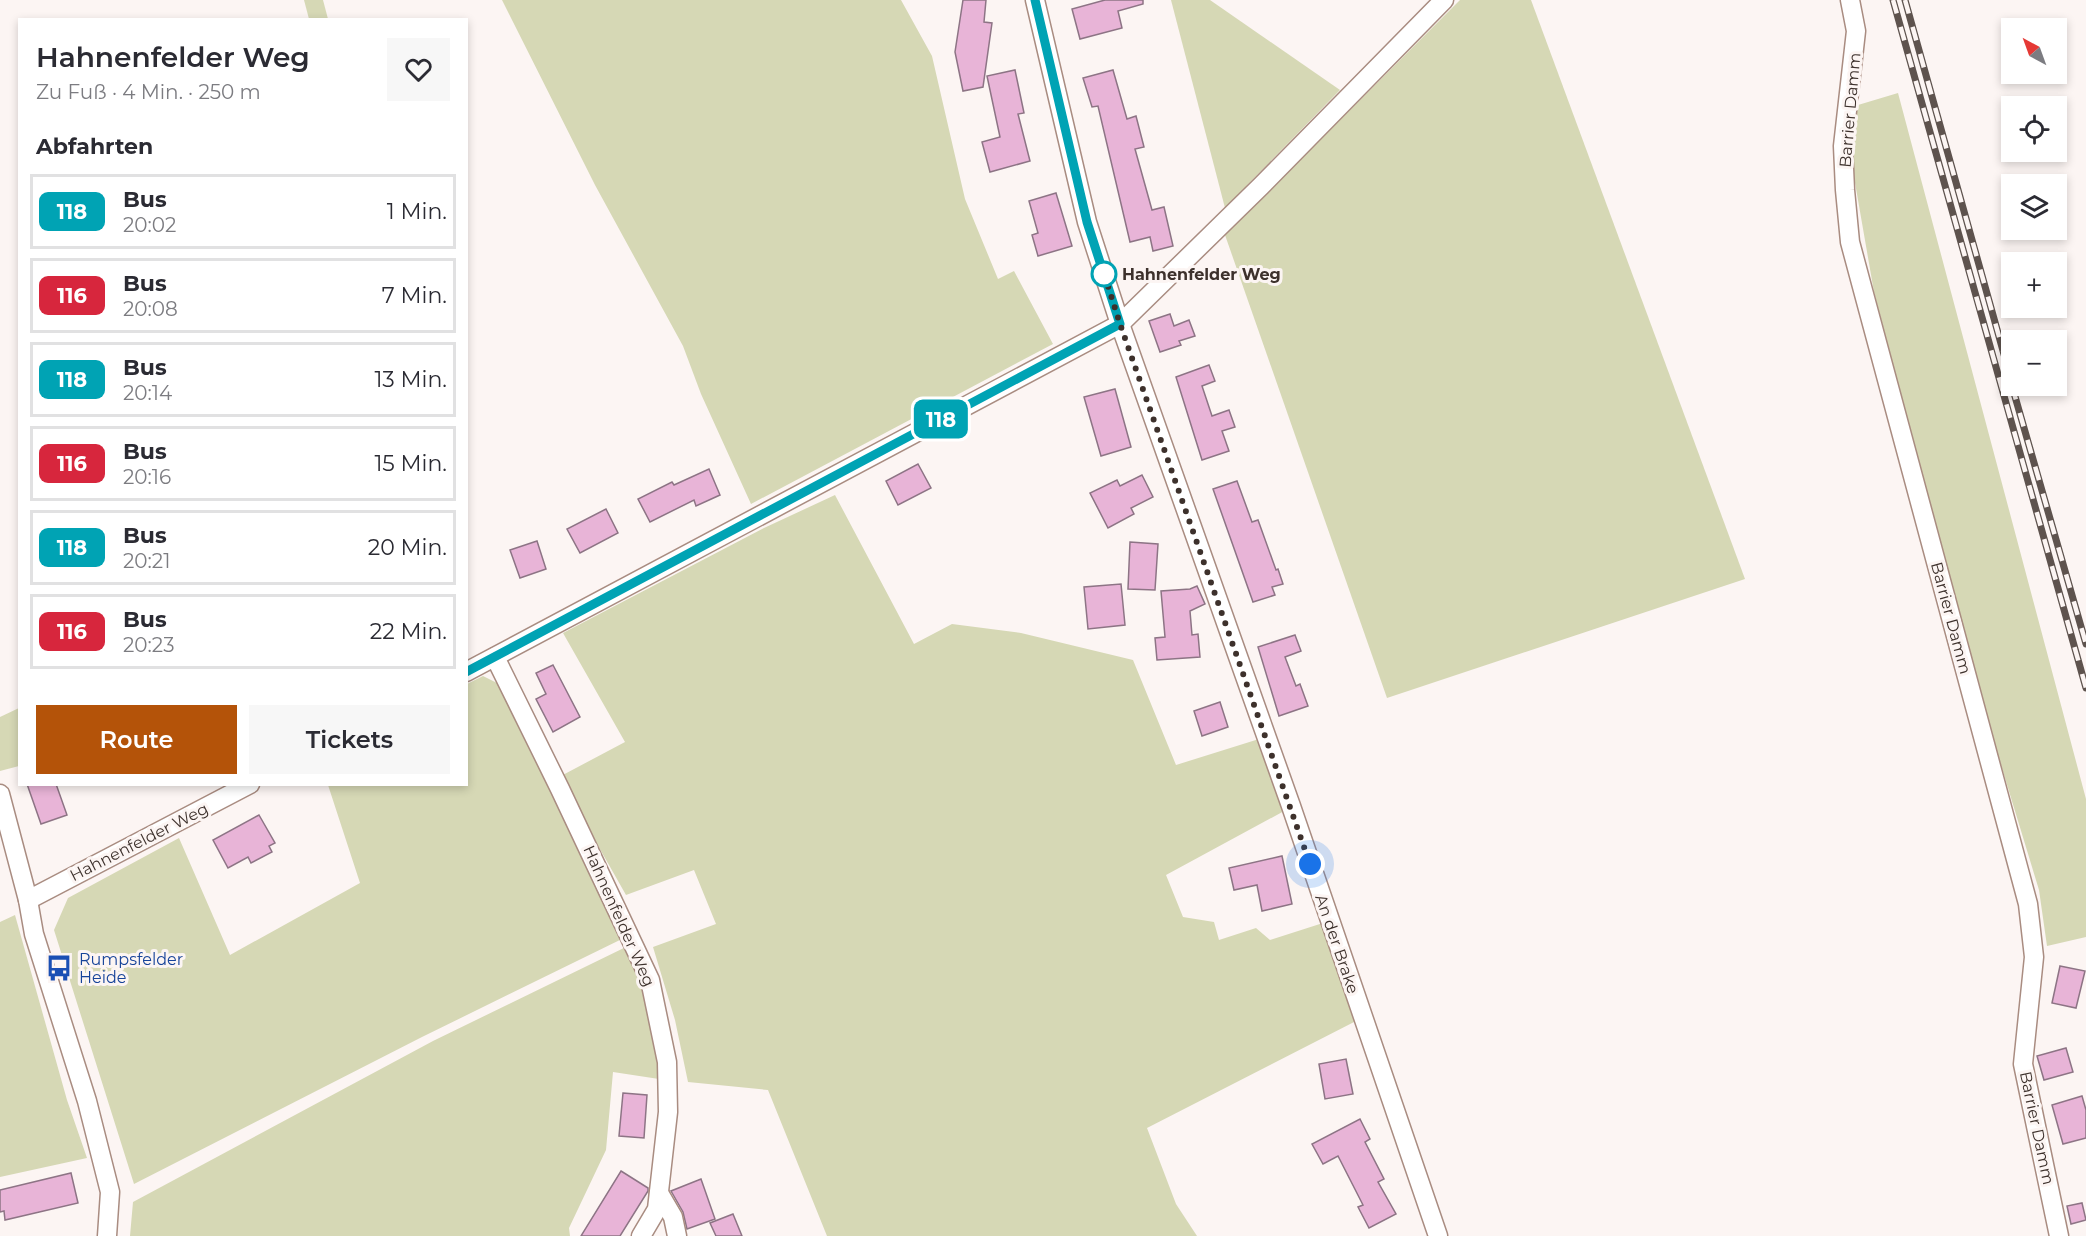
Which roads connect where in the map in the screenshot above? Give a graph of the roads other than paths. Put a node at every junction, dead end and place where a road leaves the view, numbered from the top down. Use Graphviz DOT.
graph roads {
  1 [pos="1035,0"];
  2 [pos="1444,0"];
  3 [pos="1850,0"];
  4 [pos="1120,324"];
  5 [pos="495,657"];
  6 [pos="468,671"];
  7 [pos="246,786"];
  8 [pos="0,794"];
  9 [pos="28,900"];
  10 [pos="659,1193"];
  11 [pos="106,1236"];
  12 [pos="641,1236"];
  13 [pos="677,1236"];
  14 [pos="1438,1236"];
  15 [pos="2060,1236"];
  1 -- 4 [label="street, An der Brake"];
  2 -- 4 [label="street"];
  3 -- 15 [label="street, Barrier Damm"];
  4 -- 5 [label="street"];
  4 -- 14 [label="street, An der Brake"];
  5 -- 6 [label="street"];
  5 -- 10 [label="street, Hahnenfelder Weg"];
  7 -- 9 [label="street, Hahnenfelder Weg"];
  8 -- 9 [label="street"];
  9 -- 11 [label="street"];
  10 -- 12 [label="street, Hahnenfelder Weg"];
  10 -- 13 [label="street"];
}
